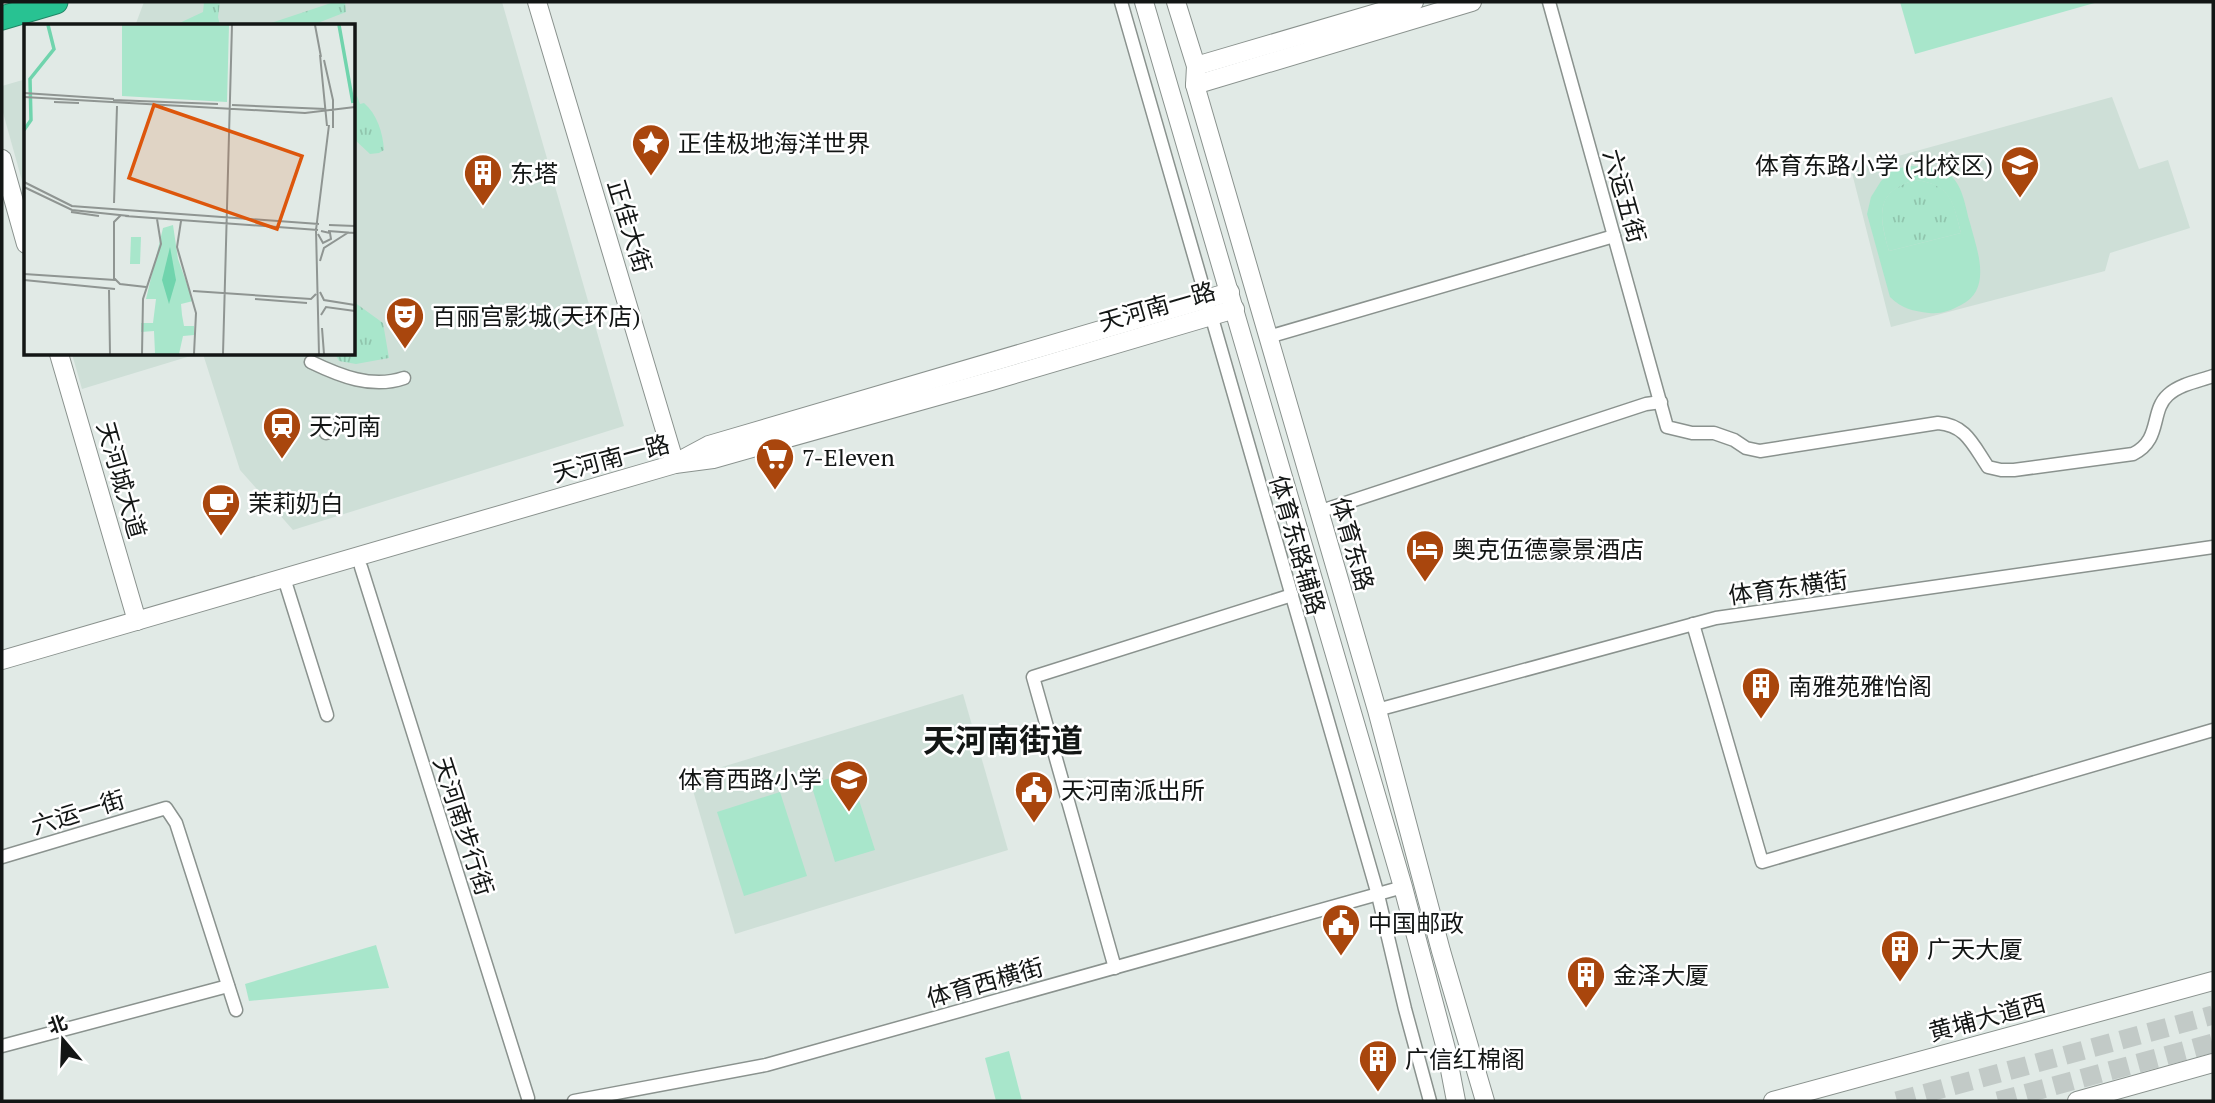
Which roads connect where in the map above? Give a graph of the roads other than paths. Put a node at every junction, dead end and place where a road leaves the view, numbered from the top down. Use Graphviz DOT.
graph roads {
  1 [pos="56,2"];
  2 [pos="537,2"];
  3 [pos="1121,2"];
  4 [pos="1144,2"];
  5 [pos="1176,2"];
  6 [pos="1414,2"];
  7 [pos="1472,2"];
  8 [pos="1549,2"];
  9 [pos="2,18"];
  10 [pos="1196,66"];
  11 [pos="1195,85"];
  12 [pos="2,159"];
  13 [pos="1614,236"];
  14 [pos="24,237"];
  15 [pos="1232,300"];
  16 [pos="1208,308"];
  17 [pos="1268,337"];
  18 [pos="59,355"];
  19 [pos="311,362"];
  20 [pos="2213,376"];
  21 [pos="404,378"];
  22 [pos="1661,402"];
  23 [pos="675,464"];
  24 [pos="1318,512"];
  25 [pos="2213,547"];
  26 [pos="361,567"];
  27 [pos="284,578"];
  28 [pos="1292,596"];
  29 [pos="137,621"];
  30 [pos="1693,624"];
  31 [pos="2,660"];
  32 [pos="1377,710"];
  33 [pos="327,715"];
  34 [pos="2213,730"];
  35 [pos="2,858"];
  36 [pos="1403,887"];
  37 [pos="1378,895"];
  38 [pos="1115,968"];
  39 [pos="2213,981"];
  40 [pos="228,986"];
  41 [pos="236,1010"];
  42 [pos="2,1046"];
  43 [pos="1446,1049"];
  44 [pos="2213,1063"];
  45 [pos="1483,1094"];
  46 [pos="528,1098"];
  47 [pos="574,1101"];
  48 [pos="1430,1101"];
  49 [pos="1447,1101"];
  50 [pos="1456,1101"];
  51 [pos="1496,1101"];
  52 [pos="1773,1101"];
  53 [pos="2077,1101"];
  1 -- 9 [label="highway"];
  2 -- 23 [label="main road, 正佳大街"];
  3 -- 16 [label="street, 体育东路辅路"];
  4 -- 15 [label="main road, 体育东路"];
  5 -- 10 [label="main road, 体育东路"];
  6 -- 10 [label="main road"];
  7 -- 11 [label="main road"];
  8 -- 13 [label="street, 六运五街"];
  10 -- 11 [label="main road, 体育东路"];
  11 -- 17 [label="main road, 体育东路"];
  12 -- 14 [label="main road"];
  13 -- 17 [label="street"];
  13 -- 22 [label="street, 六运五街"];
  15 -- 16 [label="main road, 天河南一路"];
  15 -- 36 [label="main road, 体育东路"];
  16 -- 23 [label="main road, 天河南一路"];
  16 -- 28 [label="street, 体育东路辅路"];
  17 -- 24 [label="main road, 体育东路"];
  18 -- 29 [label="main road, 天河城大道"];
  19 -- 21 [label="street"];
  20 -- 22 [label="street, 六运五街"];
  22 -- 24 [label="street"];
  23 -- 27 [label="main road, 天河南一路"];
  24 -- 32 [label="main road, 体育东路"];
  25 -- 30 [label="street, 体育东横街"];
  26 -- 46 [label="street, 天河南步行街"];
  27 -- 29 [label="main road, 天河南一路"];
  27 -- 33 [label="street"];
  28 -- 37 [label="street, 体育东路辅路"];
  28 -- 38 [label="street"];
  29 -- 31 [label="main road, 天河南一路"];
  30 -- 32 [label="street, 体育东横街"];
  30 -- 34 [label="street"];
  32 -- 45 [label="main road, 体育东路"];
  35 -- 40 [label="street, 六运一街"];
  36 -- 37 [label="street, 体育西横街"];
  36 -- 43 [label="main road, 体育东路"];
  37 -- 38 [label="street, 体育西横街"];
  37 -- 48 [label="street, 体育东路辅路"];
  38 -- 47 [label="street, 体育西横街"];
  39 -- 52 [label="main road, 黄埔大道西"];
  40 -- 41 [label="street"];
  40 -- 42 [label="street"];
  43 -- 49 [label="main road"];
  43 -- 50 [label="main road, 体育东路"];
  44 -- 53 [label="main road"];
  45 -- 51 [label="main road"];
}
